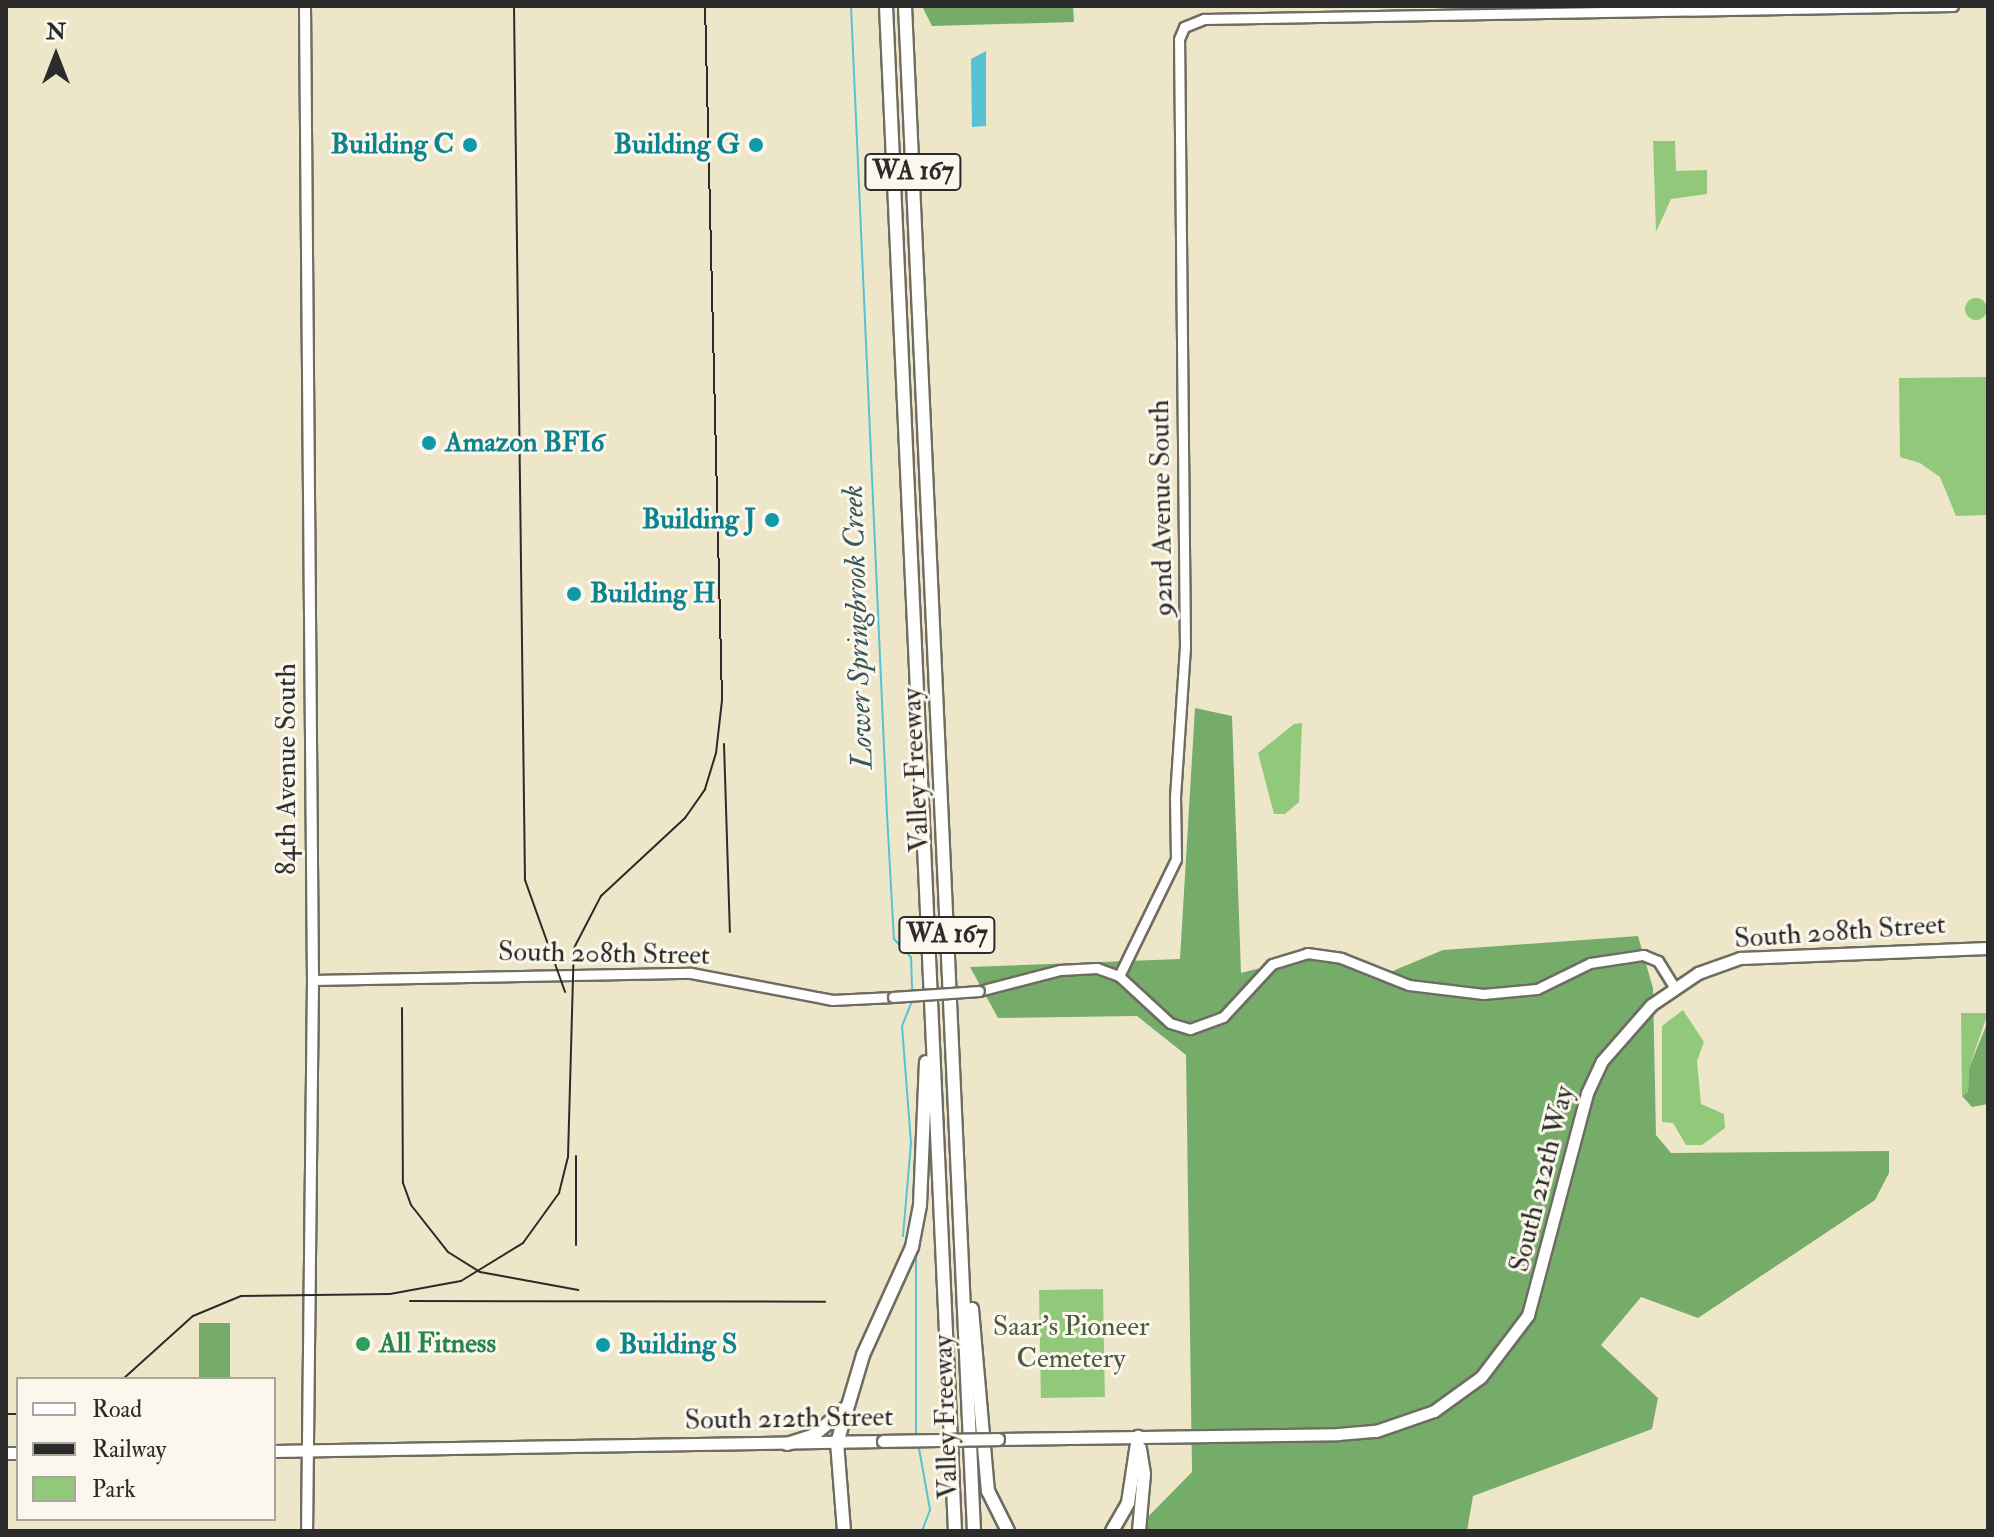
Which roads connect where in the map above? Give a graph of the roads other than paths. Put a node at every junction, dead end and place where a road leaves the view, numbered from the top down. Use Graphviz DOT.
graph roads {
  1 [pos="305,6"];
  2 [pos="886,6"];
  3 [pos="905,6"];
  4 [pos="1953,6"];
  5 [pos="1465,10"];
  6 [pos="1988,948"];
  7 [pos="1698,973"];
  8 [pos="1119,976"];
  9 [pos="313,980"];
  10 [pos="1674,987"];
  11 [pos="930,1023"];
  12 [pos="965,1270"];
  13 [pos="1481,1377"];
  14 [pos="848,1406"];
  15 [pos="1138,1437"];
  16 [pos="837,1443"];
  17 [pos="787,1444"];
  18 [pos="276,1451"];
  19 [pos="307,1451"];
  20 [pos="307,1531"];
  21 [pos="844,1531"];
  22 [pos="955,1531"];
  23 [pos="974,1531"];
  24 [pos="1008,1531"];
  25 [pos="1112,1531"];
  26 [pos="1139,1531"];
  1 -- 9 [label="main road, 84th Avenue South"];
  2 -- 11 [label="highway, Valley Freeway / WA 167"];
  3 -- 12 [label="highway, Valley Freeway / WA 167"];
  4 -- 5 [label="street"];
  5 -- 8 [label="street, 92nd Avenue South"];
  6 -- 7 [label="main road, South 208th Street"];
  7 -- 10 [label="main road, South 212th Way"];
  8 -- 9 [label="street, South 208th Street, bridge"];
  8 -- 10 [label="street"];
  9 -- 19 [label="main road, 84th Avenue South"];
  10 -- 13 [label="main road, South 212th Way"];
  11 -- 14 [label="highway"];
  11 -- 22 [label="highway, Valley Freeway / WA 167"];
  12 -- 23 [label="highway, Valley Freeway / WA 167"];
  12 -- 24 [label="highway"];
  13 -- 15 [label="main road, South 212th Street"];
  14 -- 16 [label="highway"];
  14 -- 17 [label="highway"];
  15 -- 16 [label="main road, South 212th Street, bridge"];
  15 -- 25 [label="highway"];
  15 -- 26 [label="highway"];
  16 -- 17 [label="main road, South 212th Street"];
  16 -- 21 [label="highway"];
  17 -- 19 [label="main road, South 212th Street"];
  18 -- 19 [label="main road, South 212th Street"];
  19 -- 20 [label="main road, 84th Avenue South"];
}
